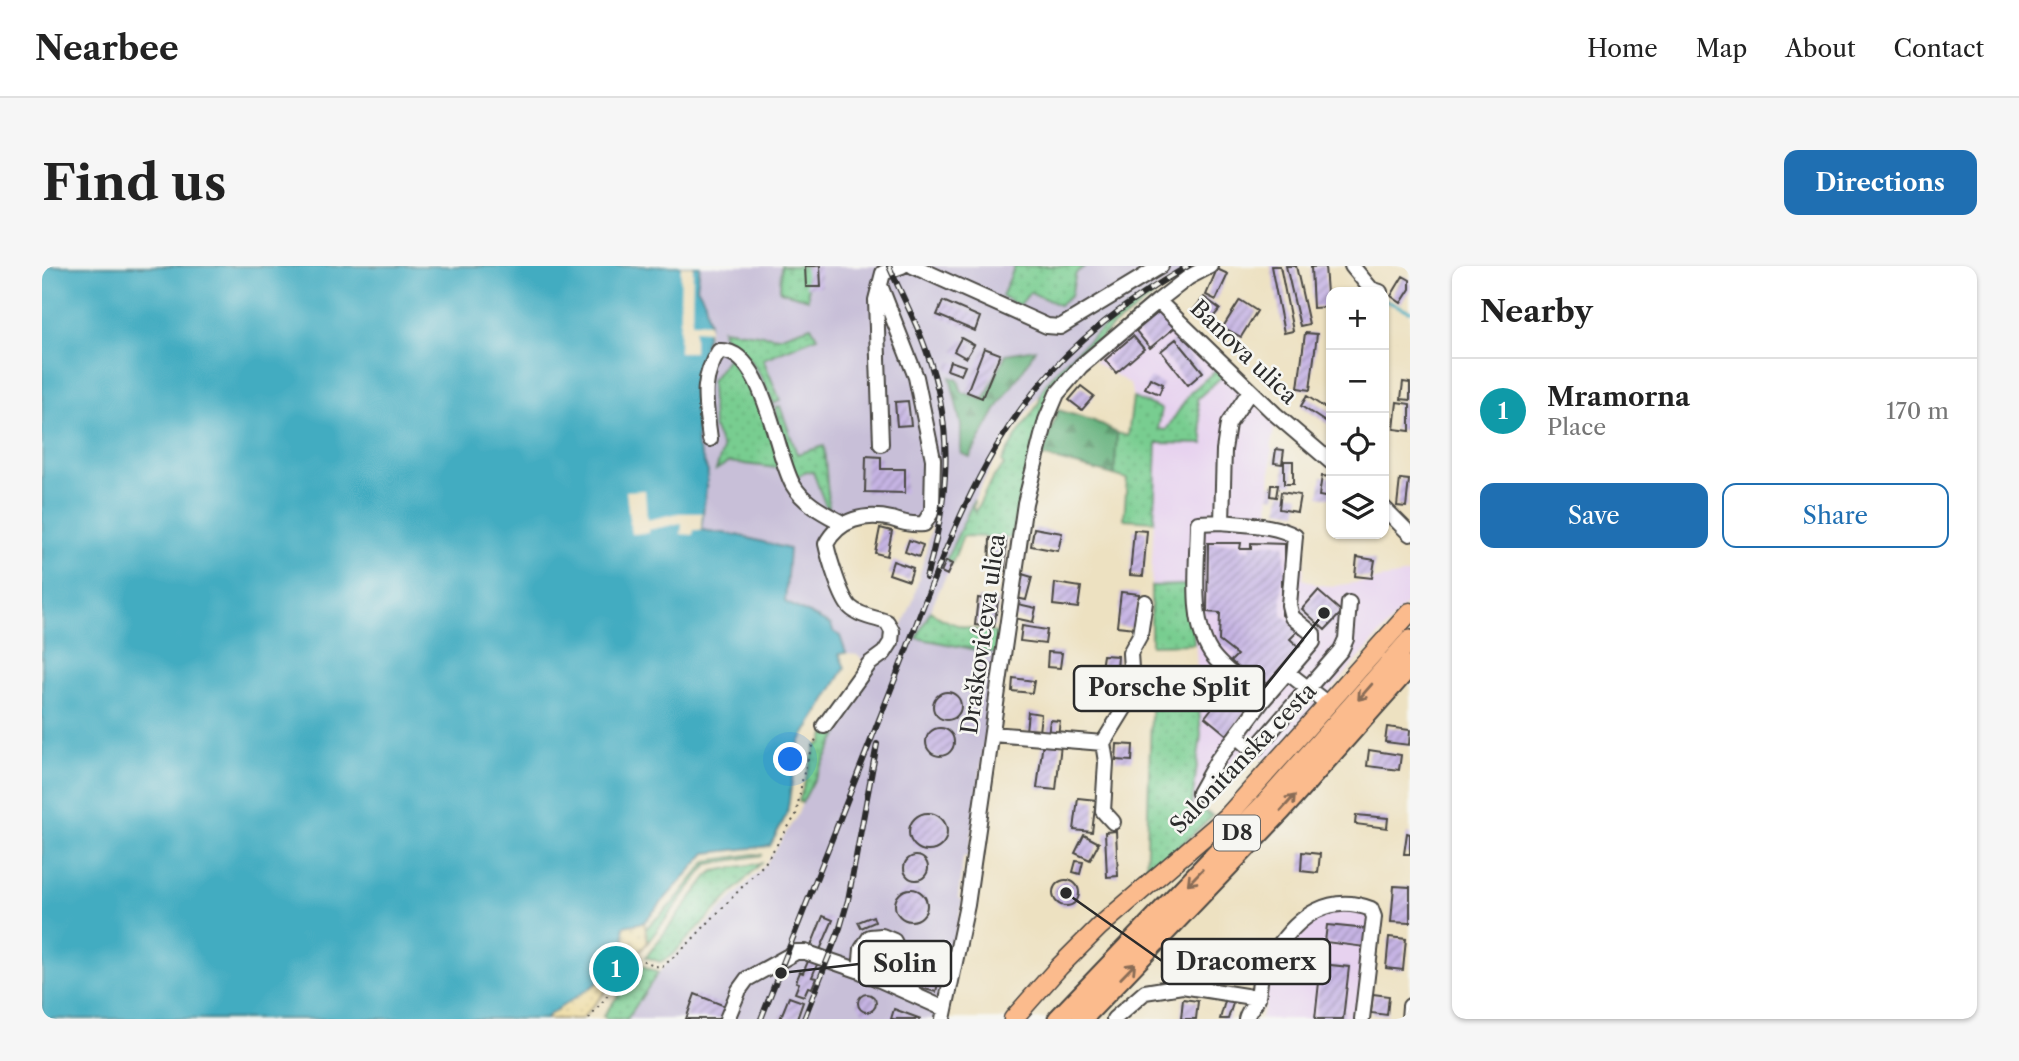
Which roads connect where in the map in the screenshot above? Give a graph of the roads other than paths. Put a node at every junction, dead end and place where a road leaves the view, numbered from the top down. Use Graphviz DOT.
graph roads {
  1 [pos="902,266"];
  2 [pos="913,266"];
  3 [pos="1161,266"];
  4 [pos="1210,266"];
  5 [pos="1352,266"];
  6 [pos="880,285"];
  7 [pos="1369,287"];
  8 [pos="1158,302"];
  9 [pos="1250,391"];
  10 [pos="710,439"];
  11 [pos="881,444"];
  12 [pos="1326,458"];
  13 [pos="1389,513"];
  14 [pos="1222,523"];
  15 [pos="844,524"];
  16 [pos="1410,534"];
  17 [pos="1145,602"];
  18 [pos="1349,603"];
  19 [pos="1410,612"];
  20 [pos="1410,640"];
  21 [pos="1410,666"];
  22 [pos="1287,673"];
  23 [pos="1307,688"];
  24 [pos="1263,700"];
  25 [pos="1329,705"];
  26 [pos="824,726"];
  27 [pos="992,734"];
  28 [pos="1236,736"];
  29 [pos="1104,743"];
  30 [pos="1199,793"];
  31 [pos="1113,822"];
  32 [pos="898,951"];
  33 [pos="860,971"];
  34 [pos="905,974"];
  35 [pos="914,995"];
  36 [pos="1258,998"];
  37 [pos="1410,1006"];
  38 [pos="944,1014"];
  39 [pos="727,1019"];
  40 [pos="1013,1019"];
  41 [pos="1058,1019"];
  42 [pos="1082,1019"];
  43 [pos="1114,1019"];
  44 [pos="1246,1019"];
  45 [pos="1362,1019"];
  46 [pos="1409,1019"];
  1 -- 6 [label="street"];
  2 -- 3 [label="street"];
  4 -- 8 [label="street, Draškovićeva ulica"];
  5 -- 7 [label="street"];
  6 -- 11 [label="street"];
  6 -- 15 [label="street"];
  8 -- 9 [label="street, Banova ulica"];
  8 -- 27 [label="street, Draškovićeva ulica"];
  9 -- 12 [label="street, Banova ulica"];
  9 -- 14 [label="street"];
  10 -- 15 [label="street"];
  13 -- 16 [label="street"];
  14 -- 22 [label="street"];
  14 -- 24 [label="street"];
  15 -- 26 [label="street"];
  17 -- 29 [label="street"];
  18 -- 23 [label="street"];
  19 -- 25 [label="main road, Salonitanska cesta"];
  20 -- 41 [label="highway, D8, one-way"];
  42 -- 21 [label="highway, D8, one-way"];
  22 -- 23 [label="street"];
  22 -- 24 [label="street"];
  23 -- 25 [label="street"];
  23 -- 28 [label="street"];
  24 -- 28 [label="street"];
  25 -- 40 [label="main road, Salonitanska cesta"];
  27 -- 29 [label="street"];
  27 -- 38 [label="street, Draškovićeva ulica"];
  28 -- 30 [label="street"];
  29 -- 31 [label="street"];
  32 -- 33 [label="street"];
  33 -- 35 [label="street"];
  33 -- 39 [label="street"];
  34 -- 35 [label="street"];
  35 -- 38 [label="street"];
  36 -- 43 [label="street"];
  36 -- 44 [label="street"];
  36 -- 45 [label="street"];
  37 -- 46 [label="street"];
}
